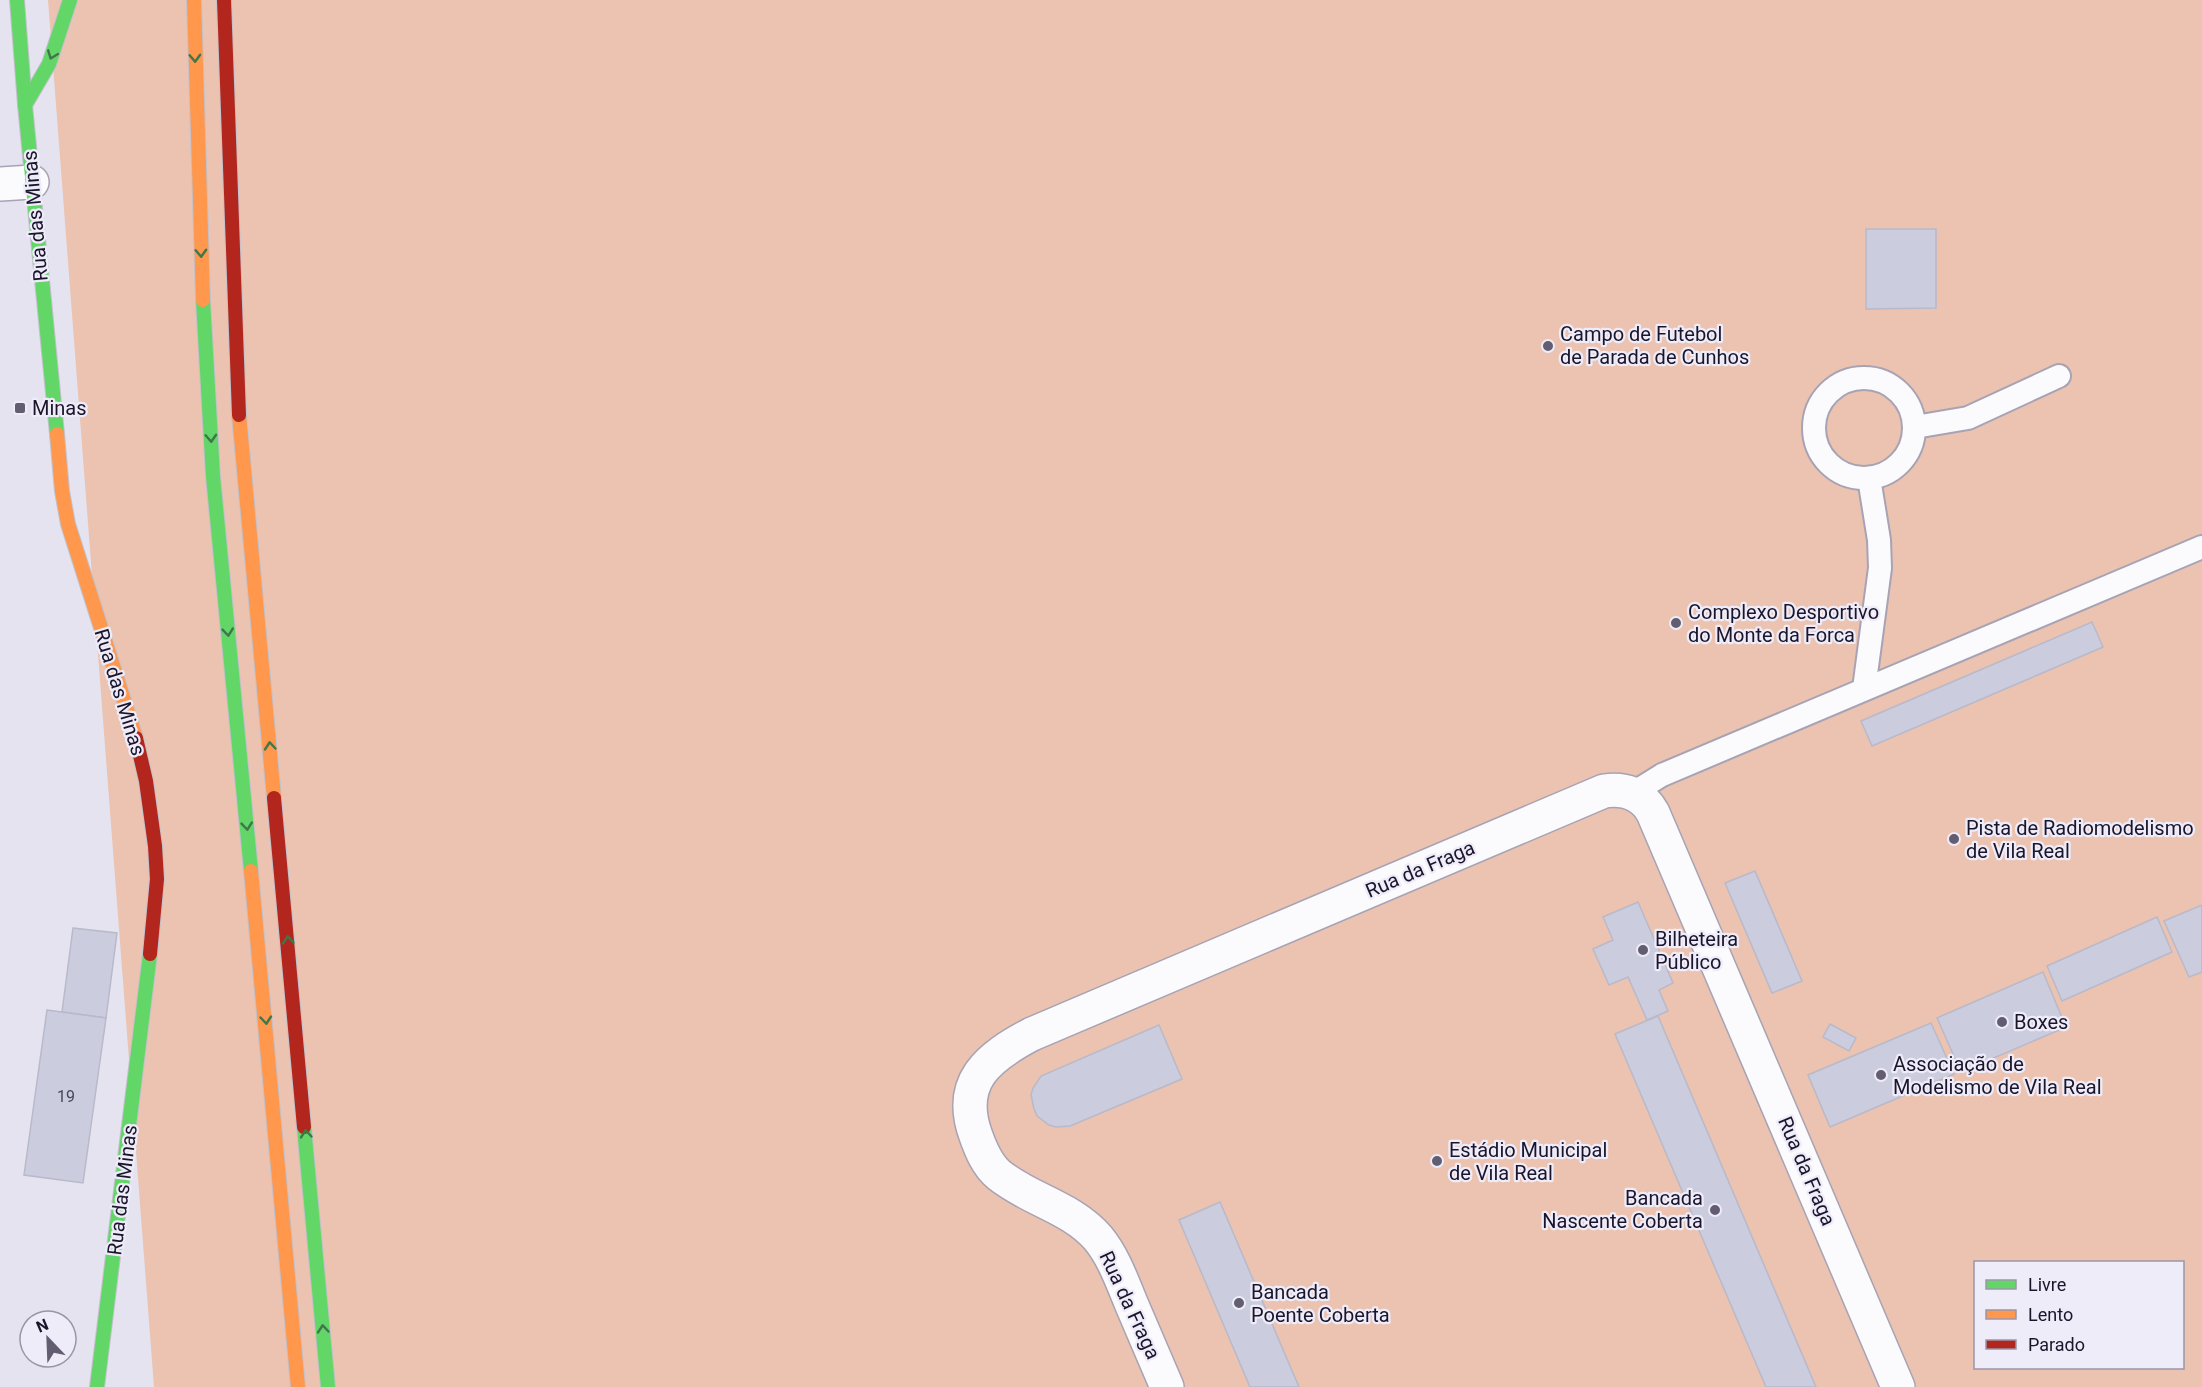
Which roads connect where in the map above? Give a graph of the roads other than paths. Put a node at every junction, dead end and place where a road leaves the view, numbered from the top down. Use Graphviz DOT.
graph roads {
  1 [pos="17,0"];
  2 [pos="70,0"];
  3 [pos="194,0"];
  4 [pos="224,0"];
  5 [pos="25,105"];
  6 [pos="32,182"];
  7 [pos="0,184"];
  8 [pos="2059,376"];
  9 [pos="1915,427"];
  10 [pos="1869,478"];
  11 [pos="2202,547"];
  12 [pos="1864,689"];
  13 [pos="1633,794"];
  14 [pos="97,1387"];
  15 [pos="298,1387"];
  16 [pos="328,1387"];
  17 [pos="1167,1387"];
  18 [pos="1899,1387"];
  1 -- 5 [label="main road, Rua das Minas"];
  2 -- 5 [label="main road, one-way"];
  3 -- 15 [label="main road, one-way"];
  16 -- 4 [label="main road, one-way"];
  5 -- 6 [label="main road, Rua das Minas"];
  6 -- 7 [label="street"];
  6 -- 14 [label="main road, Rua das Minas"];
  8 -- 9 [label="lane"];
  9 -- 10 [label="lane"];
  9 -- 10 [label="lane"];
  10 -- 12 [label="lane"];
  11 -- 12 [label="lane"];
  12 -- 13 [label="lane"];
  13 -- 17 [label="street, Rua da Fraga"];
  13 -- 18 [label="street, Rua da Fraga"];
}
